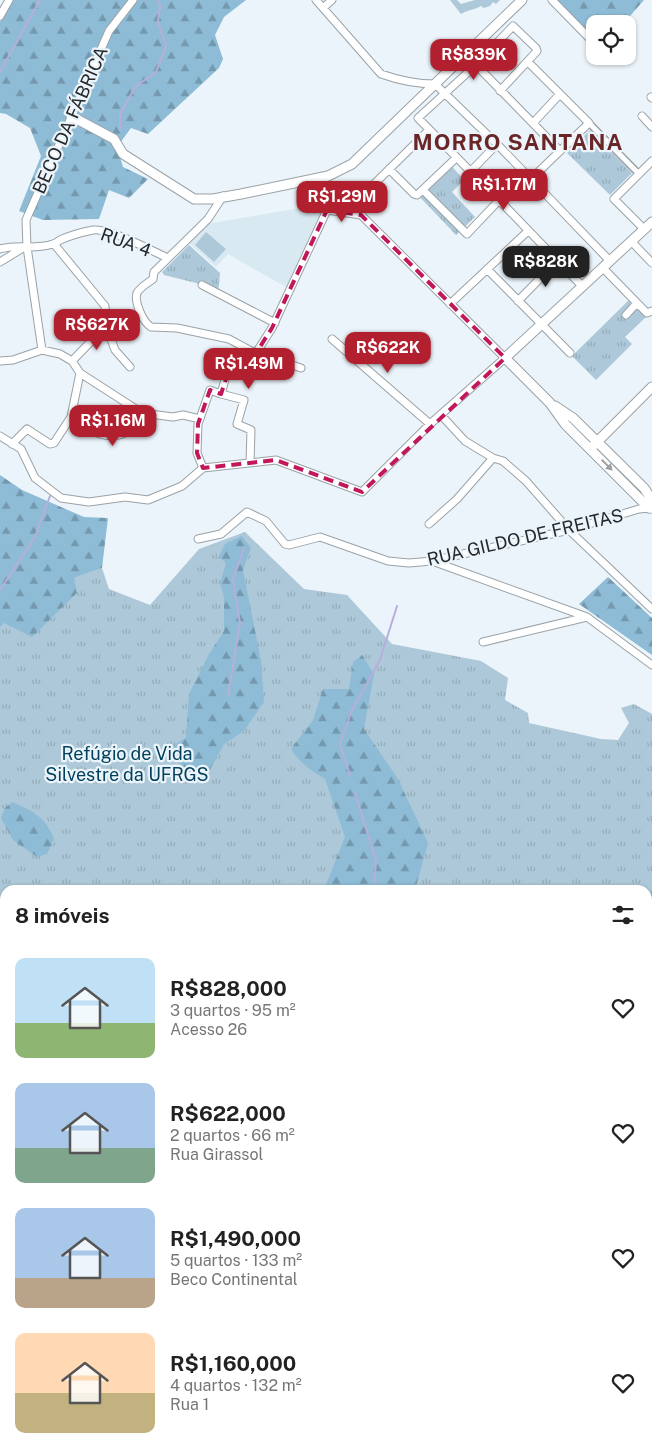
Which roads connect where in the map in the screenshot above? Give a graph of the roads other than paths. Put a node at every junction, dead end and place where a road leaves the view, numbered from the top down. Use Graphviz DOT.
graph roads {
  1 [pos="9,0"];
  2 [pos="132,0"];
  3 [pos="316,0"];
  4 [pos="332,0"];
  5 [pos="522,0"];
  6 [pos="552,0"];
  7 [pos="323,8"];
  8 [pos="0,16"];
  9 [pos="586,35"];
  10 [pos="528,62"];
  11 [pos="476,65"];
  12 [pos="435,84"];
  13 [pos="500,91"];
  14 [pos="445,93"];
  15 [pos="560,94"];
  16 [pos="71,116"];
  17 [pos="642,116"];
  18 [pos="534,122"];
  19 [pos="589,123"];
  20 [pos="652,127"];
  21 [pos="430,130"];
  22 [pos="497,144"];
  23 [pos="560,150"];
  24 [pos="456,158"];
  25 [pos="652,161"];
  26 [pos="389,169"];
  27 [pos="525,173"];
  28 [pos="639,174"];
  29 [pos="531,179"];
  30 [pos="305,181"];
  31 [pos="423,190"];
  32 [pos="223,196"];
  33 [pos="499,200"];
  34 [pos="326,210"];
  35 [pos="361,214"];
  36 [pos="652,222"];
  37 [pos="644,229"];
  38 [pos="528,231"];
  39 [pos="631,242"];
  40 [pos="54,244"];
  41 [pos="25,248"];
  42 [pos="0,249"];
  43 [pos="168,258"];
  44 [pos="558,260"];
  45 [pos="610,261"];
  46 [pos="0,262"];
  47 [pos="652,263"];
  48 [pos="603,268"];
  49 [pos="486,269"];
  50 [pos="202,285"];
  51 [pos="582,286"];
  52 [pos="518,301"];
  53 [pos="637,303"];
  54 [pos="450,304"];
  55 [pos="652,311"];
  56 [pos="626,315"];
  57 [pos="275,322"];
  58 [pos="541,325"];
  59 [pos="106,326"];
  60 [pos="332,339"];
  61 [pos="42,350"];
  62 [pos="255,353"];
  63 [pos="570,353"];
  64 [pos="505,358"];
  65 [pos="0,361"];
  66 [pos="72,361"];
  67 [pos="130,368"];
  68 [pos="301,368"];
  69 [pos="80,373"];
  70 [pos="652,388"];
  71 [pos="222,394"];
  72 [pos="142,413"];
  73 [pos="440,416"];
  74 [pos="71,417"];
  75 [pos="200,419"];
  76 [pos="430,424"];
  77 [pos="0,436"];
  78 [pos="12,444"];
  79 [pos="594,445"];
  80 [pos="493,458"];
  81 [pos="250,463"];
  82 [pos="203,468"];
  83 [pos="648,502"];
  84 [pos="429,524"];
  85 [pos="569,530"];
  86 [pos="198,539"];
  87 [pos="432,561"];
  88 [pos="652,609"];
  89 [pos="587,617"];
  90 [pos="483,642"];
  91 [pos="652,665"];
  1 -- 8 [label="street"];
  2 -- 16 [label="street, BECO DA FÁBRICA"];
  3 -- 7 [label="street"];
  4 -- 7 [label="street"];
  5 -- 12 [label="street"];
  6 -- 9 [label="street"];
  7 -- 12 [label="street"];
  10 -- 11 [label="street"];
  10 -- 13 [label="street"];
  10 -- 15 [label="street"];
  11 -- 13 [label="street"];
  11 -- 14 [label="street"];
  12 -- 14 [label="street"];
  12 -- 30 [label="street"];
  13 -- 18 [label="street"];
  14 -- 21 [label="street"];
  14 -- 22 [label="street"];
  15 -- 18 [label="street"];
  15 -- 19 [label="street"];
  16 -- 32 [label="street"];
  16 -- 41 [label="street, BECO DA FÁBRICA"];
  17 -- 20 [label="street"];
  18 -- 23 [label="street"];
  19 -- 23 [label="street"];
  19 -- 28 [label="street"];
  21 -- 24 [label="street"];
  21 -- 26 [label="street"];
  22 -- 24 [label="street"];
  22 -- 27 [label="street"];
  23 -- 29 [label="street"];
  24 -- 31 [label="street"];
  25 -- 28 [label="street"];
  26 -- 31 [label="street"];
  26 -- 35 [label="street"];
  27 -- 29 [label="street"];
  27 -- 33 [label="street"];
  28 -- 37 [label="street"];
  29 -- 45 [label="street"];
  30 -- 32 [label="street"];
  30 -- 34 [label="street"];
  31 -- 33 [label="street"];
  32 -- 43 [label="street"];
  33 -- 38 [label="street"];
  34 -- 35 [label="street"];
  34 -- 57 [label="street"];
  35 -- 54 [label="street"];
  36 -- 37 [label="street"];
  37 -- 39 [label="street"];
  38 -- 44 [label="street"];
  38 -- 49 [label="street"];
  39 -- 45 [label="street"];
  39 -- 47 [label="street"];
  40 -- 41 [label="street, RUA 4"];
  40 -- 43 [label="street, RUA 4"];
  40 -- 59 [label="street"];
  41 -- 42 [label="street, RUA 4"];
  41 -- 46 [label="street"];
  41 -- 61 [label="street, BECO DA FÁBRICA"];
  43 -- 62 [label="street"];
  44 -- 51 [label="street"];
  44 -- 52 [label="street"];
  45 -- 48 [label="street"];
  48 -- 51 [label="street"];
  48 -- 53 [label="street"];
  49 -- 52 [label="street"];
  49 -- 54 [label="street"];
  50 -- 57 [label="street"];
  51 -- 58 [label="street"];
  52 -- 58 [label="street"];
  53 -- 55 [label="street"];
  53 -- 56 [label="street"];
  54 -- 64 [label="street"];
  57 -- 62 [label="street"];
  58 -- 63 [label="street"];
  58 -- 64 [label="street"];
  59 -- 66 [label="street"];
  59 -- 67 [label="street"];
  60 -- 76 [label="street"];
  61 -- 65 [label="street"];
  61 -- 66 [label="street"];
  62 -- 68 [label="street"];
  62 -- 71 [label="street"];
  64 -- 73 [label="street"];
  64 -- 79 [label="street"];
  66 -- 69 [label="street"];
  69 -- 72 [label="street"];
  69 -- 74 [label="street"];
  70 -- 79 [label="street"];
  71 -- 75 [label="street"];
  71 -- 81 [label="street"];
  72 -- 74 [label="street"];
  72 -- 75 [label="street"];
  73 -- 76 [label="street"];
  73 -- 80 [label="street"];
  74 -- 78 [label="street"];
  75 -- 82 [label="street"];
  76 -- 81 [label="street"];
  77 -- 78 [label="street"];
  78 -- 82 [label="street"];
  79 -- 83 [label="street"];
  80 -- 84 [label="street"];
  80 -- 85 [label="street"];
  81 -- 82 [label="street"];
  83 -- 85 [label="street, RUA GILDO DE FREITAS"];
  85 -- 87 [label="street, RUA GILDO DE FREITAS"];
  85 -- 88 [label="street"];
  86 -- 87 [label="street, RUA GILDO DE FREITAS"];
  87 -- 89 [label="street"];
  89 -- 90 [label="street"];
  89 -- 91 [label="street"];
}
